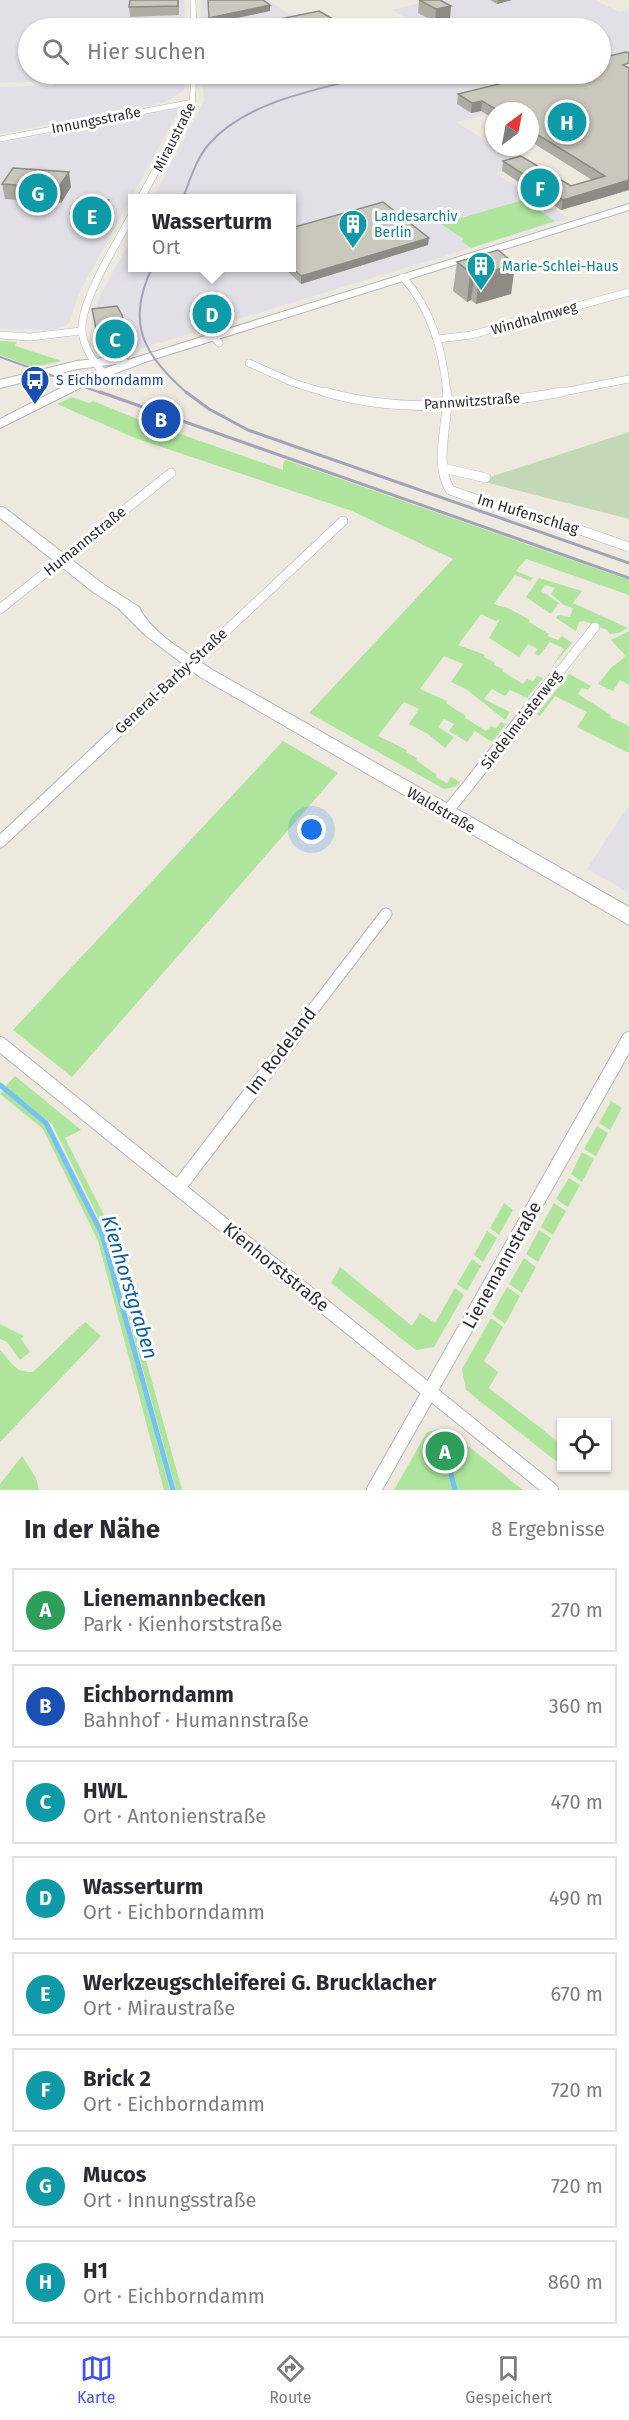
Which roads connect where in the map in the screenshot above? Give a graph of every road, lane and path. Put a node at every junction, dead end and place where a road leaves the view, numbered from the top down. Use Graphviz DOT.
graph roads {
  1 [pos="193,0"];
  2 [pos="194,18"];
  3 [pos="194,84"];
  4 [pos="193,102"];
  5 [pos="0,139"];
  6 [pos="143,194"];
  7 [pos="629,207"];
  8 [pos="128,222"];
  9 [pos="403,278"];
  10 [pos="629,292"];
  11 [pos="81,331"];
  12 [pos="0,335"];
  13 [pos="438,339"];
  14 [pos="144,358"];
  15 [pos="93,362"];
  16 [pos="249,363"];
  17 [pos="102,373"];
  18 [pos="629,379"];
  19 [pos="0,384"];
  20 [pos="447,406"];
  21 [pos="0,424"];
  22 [pos="443,468"];
  23 [pos="171,473"];
  24 [pos="486,478"];
  25 [pos="0,511"];
  26 [pos="343,521"];
  27 [pos="629,547"];
  28 [pos="62,560"];
  29 [pos="0,609"];
  30 [pos="595,627"];
  31 [pos="194,659"];
  32 [pos="446,813"];
  33 [pos="0,842"];
  34 [pos="386,914"];
  35 [pos="629,917"];
  36 [pos="629,1038"];
  37 [pos="0,1044"];
  38 [pos="178,1188"];
  39 [pos="431,1392"];
  40 [pos="374,1490"];
  41 [pos="551,1490"];
  1 -- 2 [label="street"];
  3 -- 4 [label="street, Miraustraße"];
  4 -- 5 [label="street, Innungsstraße"];
  4 -- 6 [label="street, Miraustraße"];
  7 -- 9 [label="main road"];
  8 -- 11 [label="street"];
  9 -- 13 [label="street"];
  9 -- 14 [label="main road"];
  10 -- 13 [label="street, Windhalmweg"];
  11 -- 12 [label="street"];
  11 -- 15 [label="street"];
  13 -- 20 [label="street"];
  14 -- 15 [label="main road"];
  14 -- 17 [label="main road"];
  15 -- 17 [label="street"];
  15 -- 19 [label="main road"];
  16 -- 20 [label="street, Pannwitzstraße"];
  17 -- 21 [label="main road"];
  18 -- 20 [label="street, Pannwitzstraße"];
  20 -- 22 [label="street"];
  22 -- 24 [label="street, Im Hufenschlag"];
  22 -- 27 [label="street, Im Hufenschlag"];
  23 -- 28 [label="street, Humannstraße"];
  25 -- 28 [label="main road, Waldstraße"];
  26 -- 31 [label="street, General-Barby-Straße"];
  28 -- 29 [label="street, Humannstraße"];
  28 -- 31 [label="main road, Waldstraße"];
  30 -- 32 [label="street, Siedelmeisterweg"];
  31 -- 32 [label="main road, Waldstraße"];
  31 -- 33 [label="street, General-Barby-Straße"];
  32 -- 35 [label="main road, Waldstraße"];
  34 -- 38 [label="street, Im Rodeland"];
  36 -- 39 [label="street, Lienemannstraße"];
  37 -- 38 [label="street, Kienhorststraße"];
  38 -- 39 [label="street, Kienhorststraße"];
  39 -- 40 [label="street, Lienemannstraße"];
  39 -- 41 [label="street, Kienhorststraße"];
}
